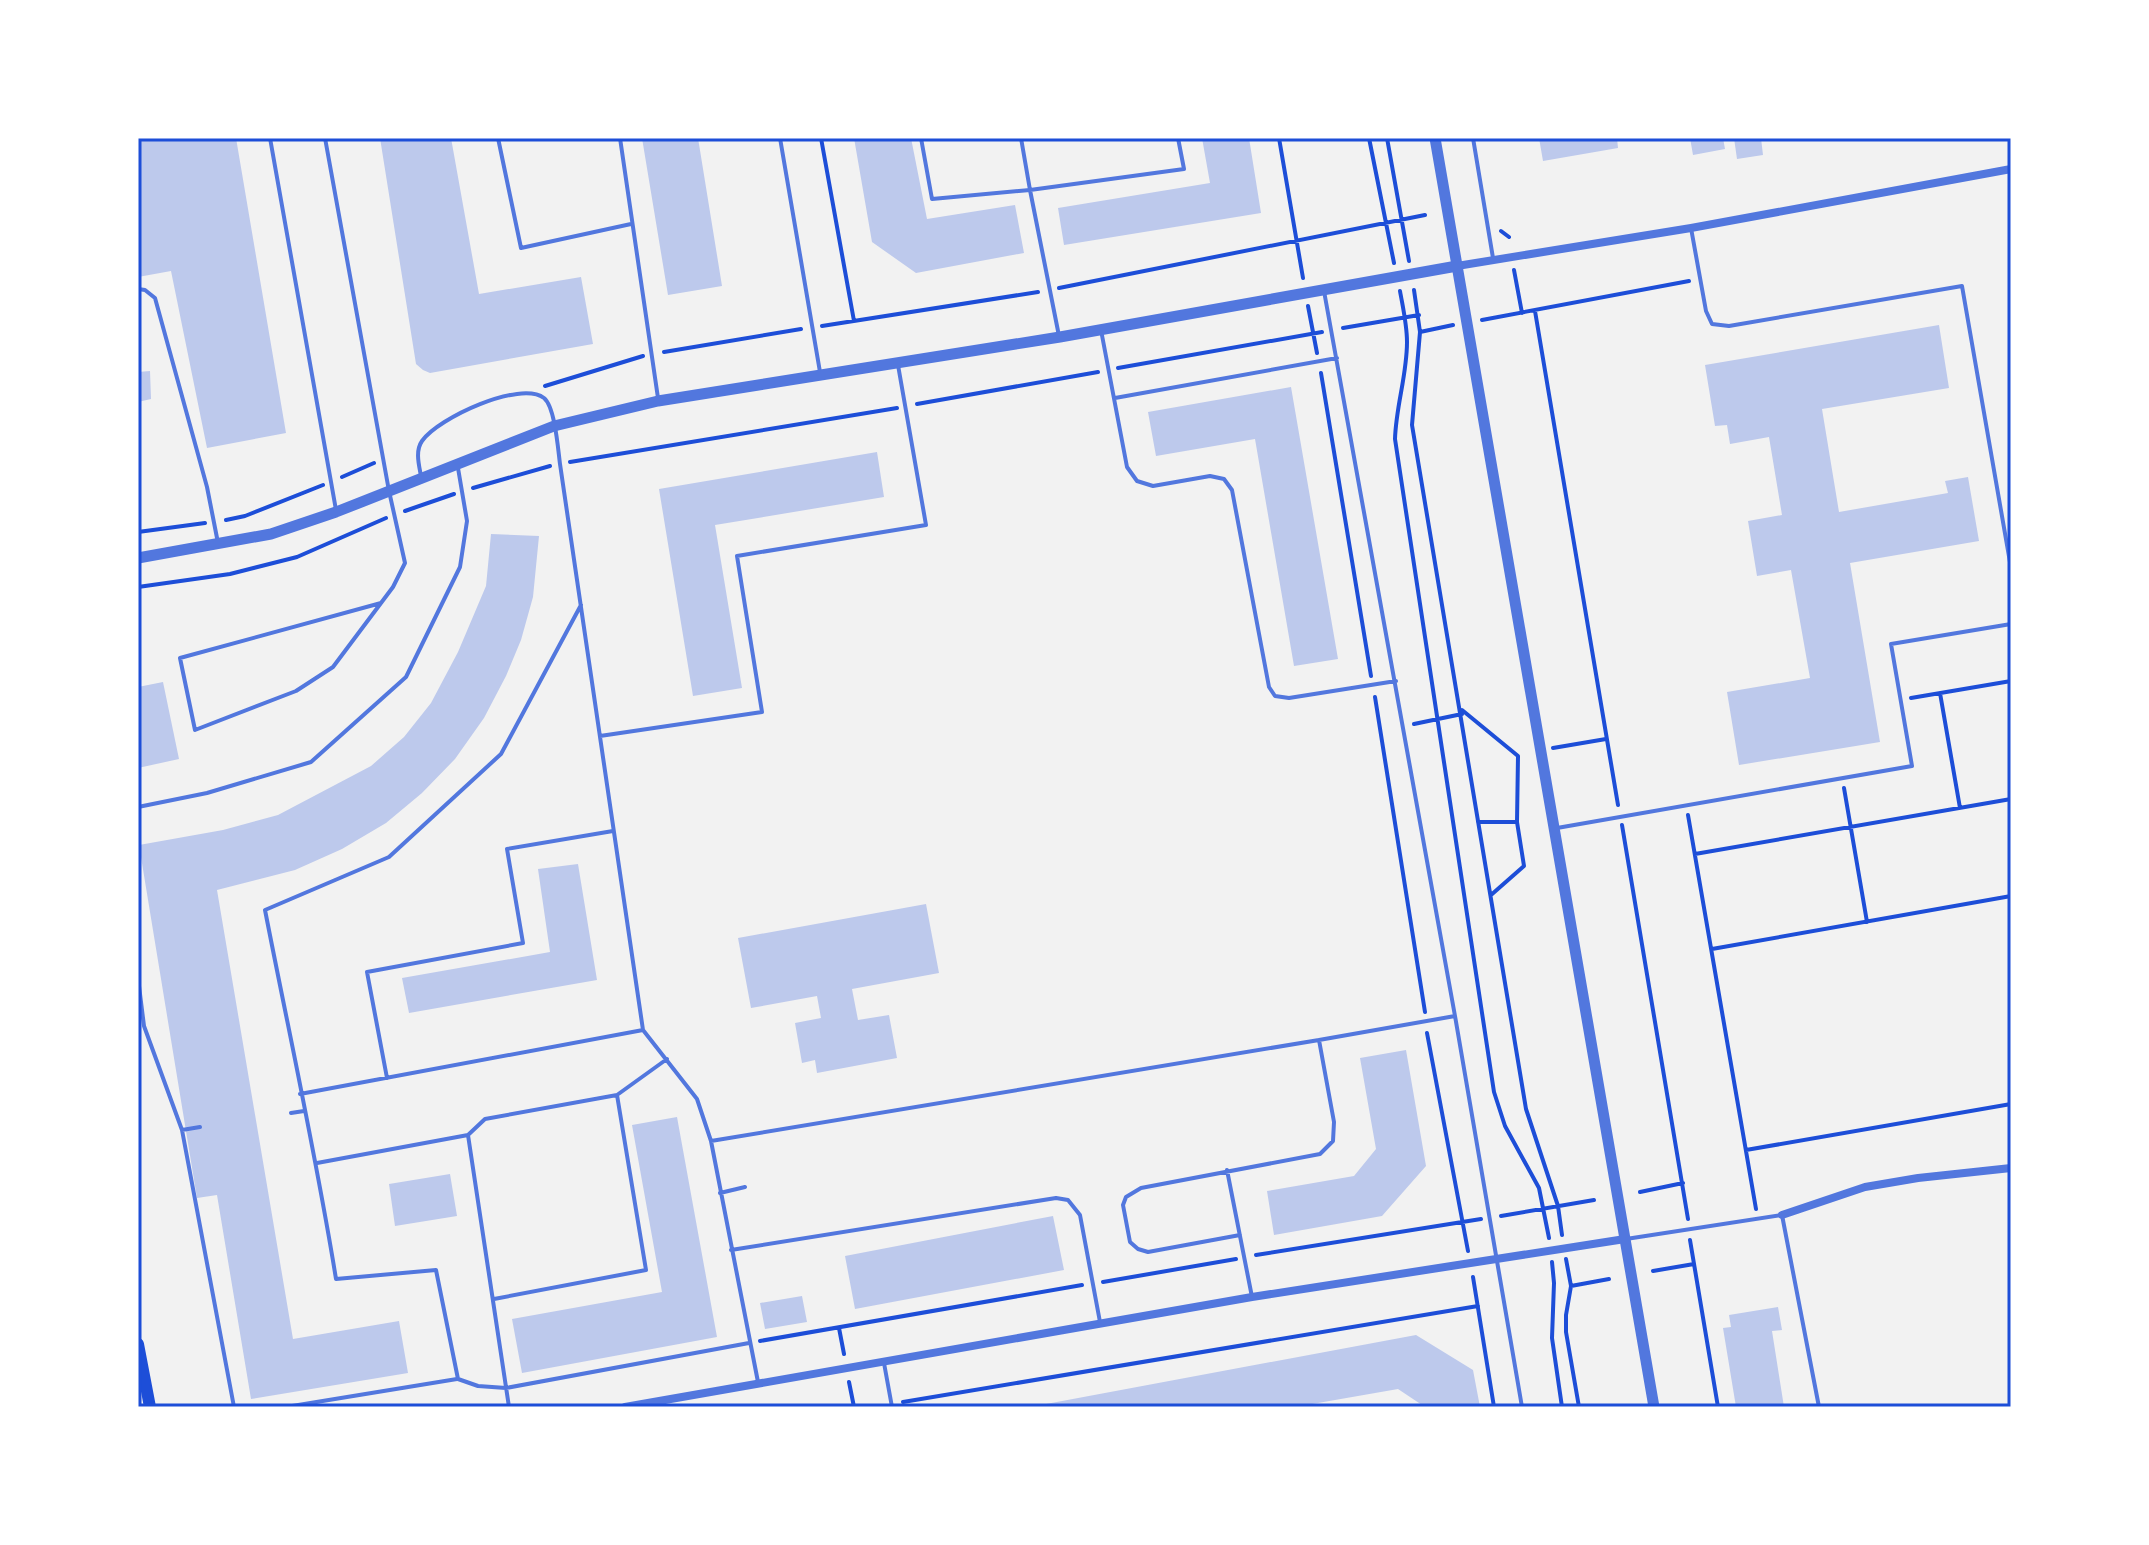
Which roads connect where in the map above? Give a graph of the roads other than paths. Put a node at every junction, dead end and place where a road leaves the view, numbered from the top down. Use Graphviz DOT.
graph roads {
  1 [pos="270,138"];
  2 [pos="325,138"];
  3 [pos="498,138"];
  4 [pos="620,138"];
  5 [pos="780,138"];
  6 [pos="921,138"];
  7 [pos="1021,138"];
  8 [pos="1178,138"];
  9 [pos="1435,138"];
  10 [pos="1473,138"];
  11 [pos="2011,169"];
  12 [pos="1030,190"];
  13 [pos="631,224"];
  14 [pos="1691,228"];
  15 [pos="1493,260"];
  16 [pos="1457,266"];
  17 [pos="138,289"];
  18 [pos="1324,289"];
  19 [pos="1101,330"];
  20 [pos="1060,337"];
  21 [pos="1337,358"];
  22 [pos="898,362"];
  23 [pos="821,375"];
  24 [pos="1114,398"];
  25 [pos="658,401"];
  26 [pos="554,426"];
  27 [pos="457,464"];
  28 [pos="422,478"];
  29 [pos="389,491"];
  30 [pos="336,512"];
  31 [pos="218,543"];
  32 [pos="138,558"];
  33 [pos="2011,568"];
  34 [pos="381,603"];
  35 [pos="581,605"];
  36 [pos="2011,624"];
  37 [pos="1396,681"];
  38 [pos="600,736"];
  39 [pos="138,807"];
  40 [pos="1554,829"];
  41 [pos="613,831"];
  42 [pos="138,978"];
  43 [pos="1455,1016"];
  44 [pos="643,1030"];
  45 [pos="1319,1040"];
  46 [pos="668,1059"];
  47 [pos="387,1078"];
  48 [pos="300,1094"];
  49 [pos="617,1095"];
  50 [pos="304,1111"];
  51 [pos="291,1113"];
  52 [pos="200,1127"];
  53 [pos="182,1130"];
  54 [pos="468,1135"];
  55 [pos="711,1141"];
  56 [pos="317,1163"];
  57 [pos="2011,1168"];
  58 [pos="1227,1170"];
  59 [pos="745,1187"];
  60 [pos="720,1193"];
  61 [pos="1782,1215"];
  62 [pos="1240,1235"];
  63 [pos="1625,1239"];
  64 [pos="731,1250"];
  65 [pos="1496,1259"];
  66 [pos="1252,1297"];
  67 [pos="494,1299"];
  68 [pos="1100,1324"];
  69 [pos="749,1343"];
  70 [pos="138,1344"];
  71 [pos="884,1363"];
  72 [pos="458,1379"];
  73 [pos="759,1384"];
  74 [pos="506,1388"];
  75 [pos="892,1405"];
  76 [pos="150,1407"];
  77 [pos="234,1407"];
  78 [pos="286,1407"];
  79 [pos="509,1407"];
  80 [pos="625,1407"];
  81 [pos="1522,1407"];
  82 [pos="1654,1407"];
  83 [pos="1819,1407"];
  1 -- 30 [label="lane"];
  2 -- 29 [label="lane"];
  3 -- 13 [label="lane"];
  4 -- 13 [label="lane"];
  5 -- 23 [label="lane"];
  6 -- 12 [label="lane"];
  7 -- 12 [label="lane"];
  8 -- 12 [label="lane"];
  9 -- 16 [label="street"];
  10 -- 15 [label="lane"];
  11 -- 14 [label="street"];
  12 -- 20 [label="lane"];
  13 -- 25 [label="lane"];
  14 -- 15 [label="street"];
  14 -- 33 [label="lane"];
  15 -- 16 [label="street"];
  16 -- 18 [label="street"];
  16 -- 40 [label="street"];
  17 -- 31 [label="lane"];
  18 -- 19 [label="street"];
  18 -- 21 [label="lane"];
  19 -- 20 [label="street"];
  19 -- 24 [label="lane"];
  20 -- 22 [label="street"];
  21 -- 24 [label="lane"];
  21 -- 37 [label="lane"];
  22 -- 23 [label="street"];
  22 -- 38 [label="lane"];
  23 -- 25 [label="street"];
  24 -- 37 [label="lane"];
  25 -- 26 [label="street"];
  26 -- 27 [label="street"];
  26 -- 28 [label="lane"];
  26 -- 35 [label="lane"];
  27 -- 28 [label="street"];
  27 -- 39 [label="lane"];
  28 -- 29 [label="street"];
  29 -- 30 [label="street"];
  29 -- 34 [label="lane"];
  30 -- 31 [label="street"];
  31 -- 32 [label="street"];
  34 -- 34 [label="lane"];
  35 -- 38 [label="lane"];
  35 -- 48 [label="lane"];
  36 -- 40 [label="lane"];
  37 -- 43 [label="lane"];
  38 -- 41 [label="lane"];
  40 -- 63 [label="street"];
  41 -- 44 [label="lane"];
  41 -- 47 [label="lane"];
  42 -- 53 [label="lane"];
  43 -- 45 [label="lane"];
  43 -- 65 [label="lane"];
  44 -- 46 [label="lane"];
  44 -- 47 [label="lane"];
  45 -- 55 [label="lane"];
  45 -- 58 [label="lane"];
  46 -- 49 [label="lane"];
  46 -- 55 [label="lane"];
  47 -- 48 [label="lane"];
  48 -- 50 [label="lane"];
  49 -- 54 [label="lane"];
  49 -- 67 [label="lane"];
  50 -- 51 [label="lane"];
  50 -- 56 [label="lane"];
  52 -- 53 [label="lane"];
  53 -- 77 [label="lane"];
  54 -- 56 [label="lane"];
  54 -- 67 [label="lane"];
  55 -- 60 [label="lane"];
  56 -- 72 [label="lane"];
  57 -- 61 [label="street"];
  58 -- 62 [label="lane"];
  58 -- 62 [label="lane"];
  59 -- 60 [label="lane"];
  60 -- 64 [label="lane"];
  61 -- 63 [label="lane"];
  61 -- 83 [label="lane"];
  62 -- 66 [label="lane"];
  63 -- 65 [label="street"];
  63 -- 82 [label="street"];
  64 -- 68 [label="lane"];
  64 -- 69 [label="lane"];
  65 -- 66 [label="street"];
  65 -- 81 [label="lane"];
  66 -- 68 [label="street"];
  67 -- 74 [label="lane"];
  68 -- 71 [label="street"];
  69 -- 73 [label="lane"];
  69 -- 74 [label="lane"];
  70 -- 76 [label="main road"];
  71 -- 73 [label="street"];
  71 -- 75 [label="lane"];
  72 -- 74 [label="lane"];
  72 -- 78 [label="lane"];
  73 -- 80 [label="street"];
  74 -- 79 [label="lane"];
}
